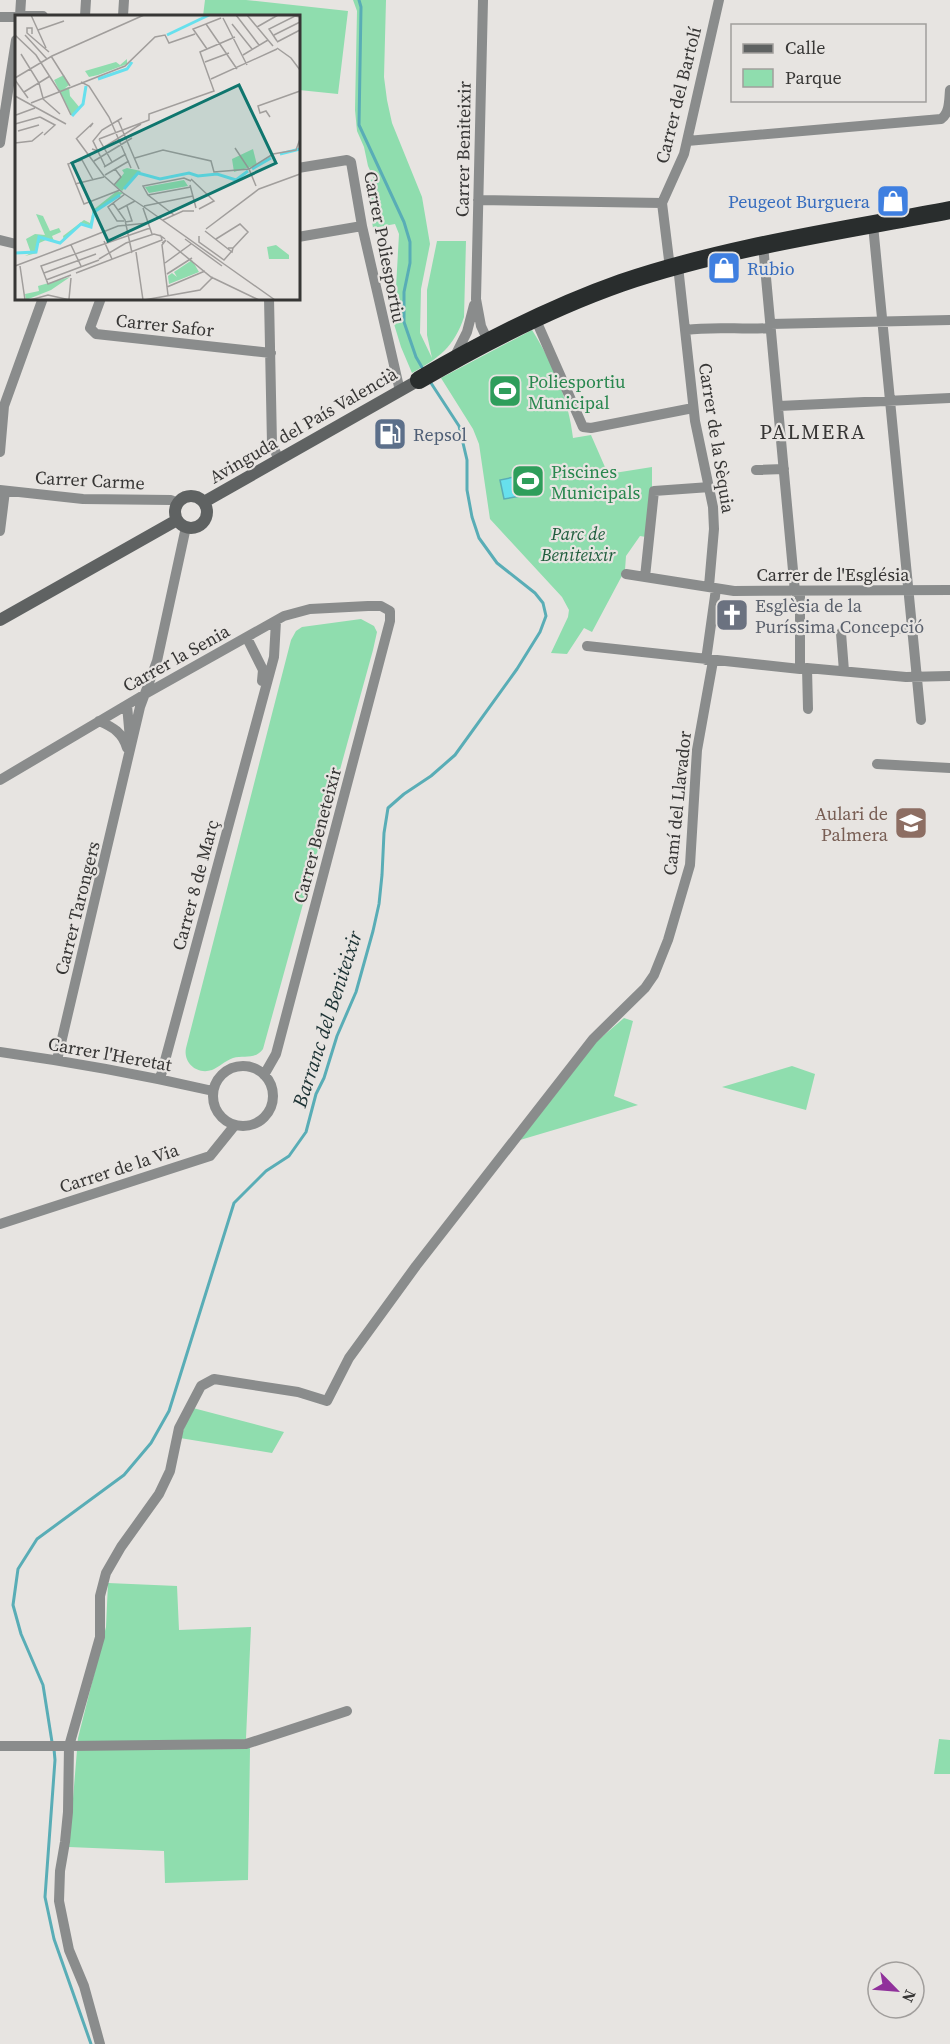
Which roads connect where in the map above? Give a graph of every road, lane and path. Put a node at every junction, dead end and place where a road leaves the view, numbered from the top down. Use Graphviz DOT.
graph roads {
  1 [pos="21,0"];
  2 [pos="124,0"];
  3 [pos="483,0"];
  4 [pos="719,0"];
  5 [pos="19,15"];
  6 [pos="123,15"];
  7 [pos="15,16"];
  8 [pos="0,17"];
  9 [pos="15,46"];
  10 [pos="950,90"];
  11 [pos="687,141"];
  12 [pos="0,143"];
  13 [pos="300,168"];
  14 [pos="478,200"];
  15 [pos="663,203"];
  16 [pos="950,210"];
  17 [pos="873,225"];
  18 [pos="362,226"];
  19 [pos="300,237"];
  20 [pos="0,240"];
  21 [pos="15,244"];
  22 [pos="763,245"];
  23 [pos="674,267"];
  24 [pos="476,299"];
  25 [pos="42,300"];
  26 [pos="100,300"];
  27 [pos="269,300"];
  28 [pos="535,318"];
  29 [pos="950,320"];
  30 [pos="881,321"];
  31 [pos="470,324"];
  32 [pos="770,326"];
  33 [pos="686,330"];
  34 [pos="483,344"];
  35 [pos="271,353"];
  36 [pos="448,363"];
  37 [pos="419,380"];
  38 [pos="399,391"];
  39 [pos="950,398"];
  40 [pos="891,401"];
  41 [pos="779,406"];
  42 [pos="693,408"];
  43 [pos="0,452"];
  44 [pos="279,460"];
  45 [pos="784,469"];
  46 [pos="756,470"];
  47 [pos="710,487"];
  48 [pos="2,490"];
  49 [pos="204,502"];
  50 [pos="178,503"];
  51 [pos="181,523"];
  52 [pos="0,531"];
  53 [pos="626,574"];
  54 [pos="645,577"];
  55 [pos="712,588"];
  56 [pos="910,590"];
  57 [pos="950,590"];
  58 [pos="798,592"];
  59 [pos="381,606"];
  60 [pos="0,620"];
  61 [pos="276,621"];
  62 [pos="866,629"];
  63 [pos="913,629"];
  64 [pos="841,633"];
  65 [pos="247,638"];
  66 [pos="587,646"];
  67 [pos="710,660"];
  68 [pos="803,668"];
  69 [pos="844,671"];
  70 [pos="950,676"];
  71 [pos="917,677"];
  72 [pos="147,693"];
  73 [pos="261,700"];
  74 [pos="126,705"];
  75 [pos="808,709"];
  76 [pos="921,720"];
  77 [pos="99,721"];
  78 [pos="129,764"];
  79 [pos="877,764"];
  80 [pos="950,768"];
  81 [pos="0,780"];
  82 [pos="0,1052"];
  83 [pos="57,1060"];
  84 [pos="264,1075"];
  85 [pos="160,1079"];
  86 [pos="213,1091"];
  87 [pos="235,1125"];
  88 [pos="0,1224"];
  89 [pos="347,1711"];
  90 [pos="0,1746"];
  91 [pos="65,1746"];
  92 [pos="100,2044"];
  1 -- 5 [label="street"];
  2 -- 6 [label="street"];
  3 -- 14 [label="street, Carrer Beniteixir"];
  4 -- 11 [label="street, Carrer del Bartolí"];
  7 -- 8 [label="street"];
  9 -- 12 [label="street"];
  10 -- 11 [label="street"];
  11 -- 15 [label="street, Carrer del Bartolí"];
  13 -- 18 [label="street, Carrer Poliesportiu"];
  14 -- 15 [label="street"];
  14 -- 24 [label="street, Carrer Beniteixir"];
  15 -- 23 [label="street, Carrer del Bartolí"];
  16 -- 17 [label="highway"];
  17 -- 22 [label="highway"];
  17 -- 30 [label="street"];
  18 -- 19 [label="street"];
  18 -- 38 [label="street, Carrer Poliesportiu"];
  20 -- 21 [label="street"];
  22 -- 23 [label="highway"];
  22 -- 32 [label="street"];
  23 -- 28 [label="highway"];
  23 -- 33 [label="street, Carrer de la Sèquia"];
  24 -- 31 [label="street, Carrer Beniteixir"];
  24 -- 34 [label="street, Carrer Beniteixir"];
  25 -- 43 [label="street"];
  26 -- 35 [label="street, Carrer Safor"];
  27 -- 35 [label="street"];
  28 -- 34 [label="highway"];
  28 -- 42 [label="street"];
  29 -- 30 [label="street"];
  30 -- 32 [label="street"];
  30 -- 40 [label="street"];
  31 -- 34 [label="street"];
  31 -- 36 [label="street, Carrer Beniteixir"];
  32 -- 33 [label="street"];
  32 -- 41 [label="street"];
  33 -- 42 [label="street, Carrer de la Sèquia"];
  34 -- 36 [label="highway"];
  35 -- 44 [label="street"];
  36 -- 37 [label="highway"];
  37 -- 38 [label="main road, Avinguda del País Valencià"];
  38 -- 44 [label="main road, Avinguda del País Valencià"];
  39 -- 40 [label="street"];
  40 -- 41 [label="street"];
  40 -- 56 [label="street"];
  41 -- 45 [label="street"];
  42 -- 47 [label="street, Carrer de la Sèquia"];
  44 -- 49 [label="main road, Avinguda del País Valencià"];
  45 -- 46 [label="street"];
  45 -- 58 [label="street"];
  47 -- 54 [label="street"];
  47 -- 55 [label="street, Carrer de la Sèquia"];
  48 -- 50 [label="street, Carrer Carme"];
  48 -- 52 [label="street"];
  49 -- 50 [label="main road"];
  49 -- 51 [label="main road"];
  50 -- 51 [label="main road"];
  51 -- 60 [label="main road"];
  51 -- 72 [label="street, Carrer Tarongers"];
  53 -- 54 [label="street, Carrer de l'Església"];
  54 -- 55 [label="street, Carrer de l'Església"];
  55 -- 58 [label="street, Carrer de l'Església"];
  55 -- 67 [label="street, Carrer de la Sèquia"];
  56 -- 57 [label="street, Carrer de l'Església"];
  56 -- 58 [label="street, Carrer de l'Església"];
  56 -- 63 [label="street"];
  58 -- 68 [label="street"];
  59 -- 61 [label="street, Carrer la Senia"];
  59 -- 84 [label="street, Carrer Beneteixir"];
  61 -- 65 [label="street, Carrer la Senia"];
  61 -- 73 [label="street, Carrer 8 de Març"];
  62 -- 63 [label="street"];
  63 -- 71 [label="street"];
  64 -- 69 [label="street"];
  65 -- 72 [label="street, Carrer la Senia"];
  65 -- 73 [label="street, Carrer 8 de Març"];
  66 -- 67 [label="street"];
  67 -- 68 [label="street"];
  67 -- 91 [label="street, Camí del Llavador"];
  68 -- 69 [label="street"];
  68 -- 75 [label="street"];
  69 -- 71 [label="street"];
  70 -- 71 [label="street"];
  71 -- 76 [label="street"];
  72 -- 74 [label="street, Carrer la Senia"];
  72 -- 78 [label="street, Carrer Tarongers"];
  73 -- 85 [label="street, Carrer 8 de Març"];
  74 -- 77 [label="street, Carrer la Senia"];
  74 -- 78 [label="street, Carrer Tarongers"];
  77 -- 78 [label="street, Carrer Tarongers"];
  77 -- 81 [label="street, Carrer la Senia"];
  78 -- 83 [label="street, Carrer Tarongers"];
  79 -- 80 [label="street"];
  82 -- 83 [label="street, Carrer l'Heretat"];
  83 -- 85 [label="street, Carrer l'Heretat"];
  84 -- 86 [label="street"];
  84 -- 87 [label="street"];
  85 -- 86 [label="street, Carrer l'Heretat"];
  86 -- 87 [label="street"];
  87 -- 88 [label="street, Carrer de la Via"];
  89 -- 91 [label="street"];
  90 -- 91 [label="street"];
  91 -- 92 [label="street"];
}
